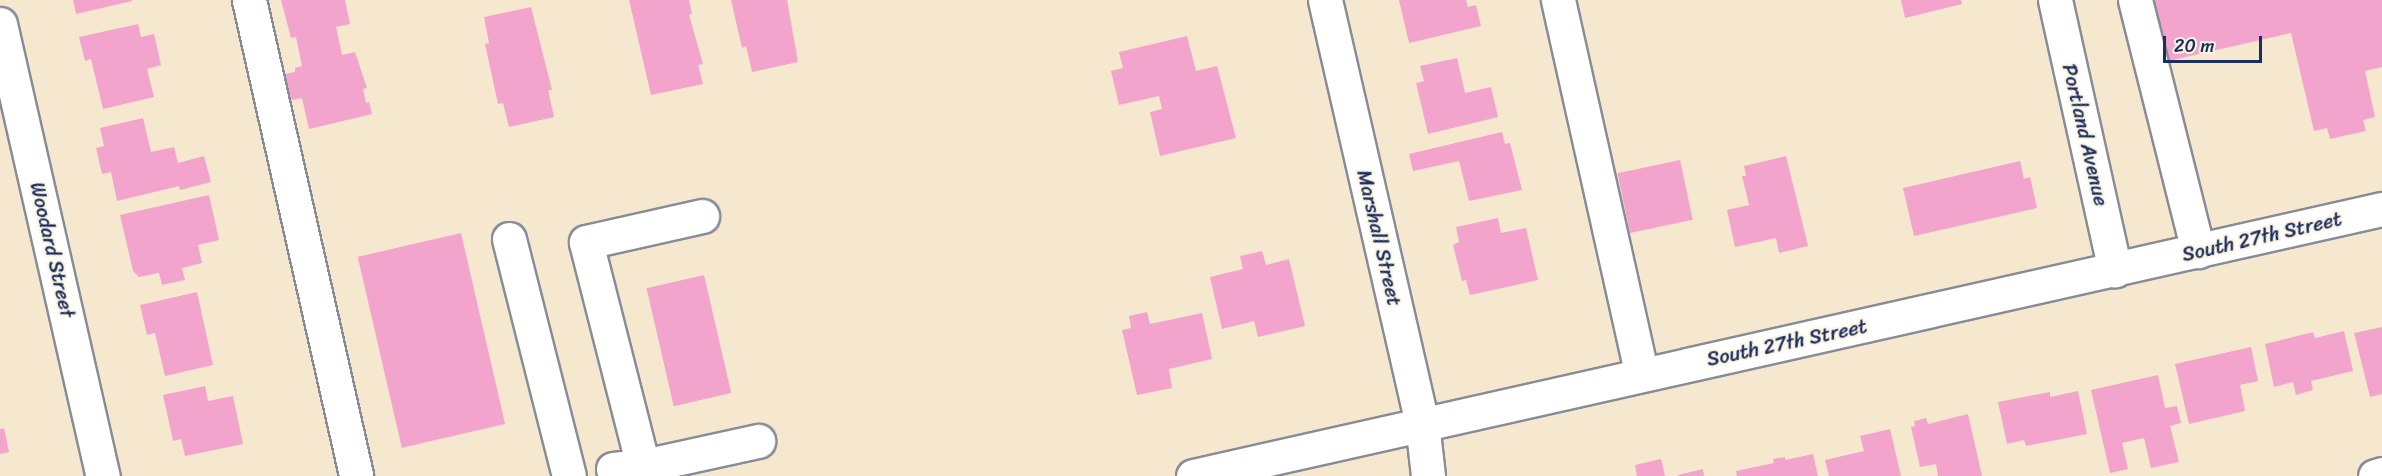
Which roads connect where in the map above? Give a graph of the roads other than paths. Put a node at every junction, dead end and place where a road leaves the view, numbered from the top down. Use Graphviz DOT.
graph roads {
  1 [pos="249,0"];
  2 [pos="1324,0"];
  3 [pos="1558,0"];
  4 [pos="2055,0"];
  5 [pos="2135,0"];
  6 [pos="0,24"];
  7 [pos="2382,209"];
  8 [pos="702,216"];
  9 [pos="509,239"];
  10 [pos="2199,251"];
  11 [pos="2115,270"];
  12 [pos="1642,375"];
  13 [pos="1422,423"];
  14 [pos="758,441"];
  15 [pos="624,470"];
  16 [pos="2382,474"];
  17 [pos="103,476"];
  18 [pos="356,476"];
  19 [pos="571,476"];
  20 [pos="1193,476"];
  21 [pos="1428,476"];
  22 [pos="2376,476"];
  1 -- 18 [label="street"];
  2 -- 13 [label="street, Marshall Street"];
  3 -- 12 [label="street"];
  4 -- 11 [label="street, Portland Avenue"];
  5 -- 10 [label="street"];
  6 -- 17 [label="street, Woodard Street"];
  7 -- 10 [label="street, South 27th Street"];
  8 -- 15 [label="street"];
  9 -- 19 [label="street"];
  10 -- 11 [label="street, South 27th Street"];
  11 -- 12 [label="street, South 27th Street"];
  12 -- 13 [label="street, South 27th Street"];
  13 -- 20 [label="street, South 27th Street"];
  13 -- 21 [label="street, Marshall Street"];
  14 -- 15 [label="street"];
  15 -- 19 [label="street"];
  16 -- 22 [label="street"];
}
